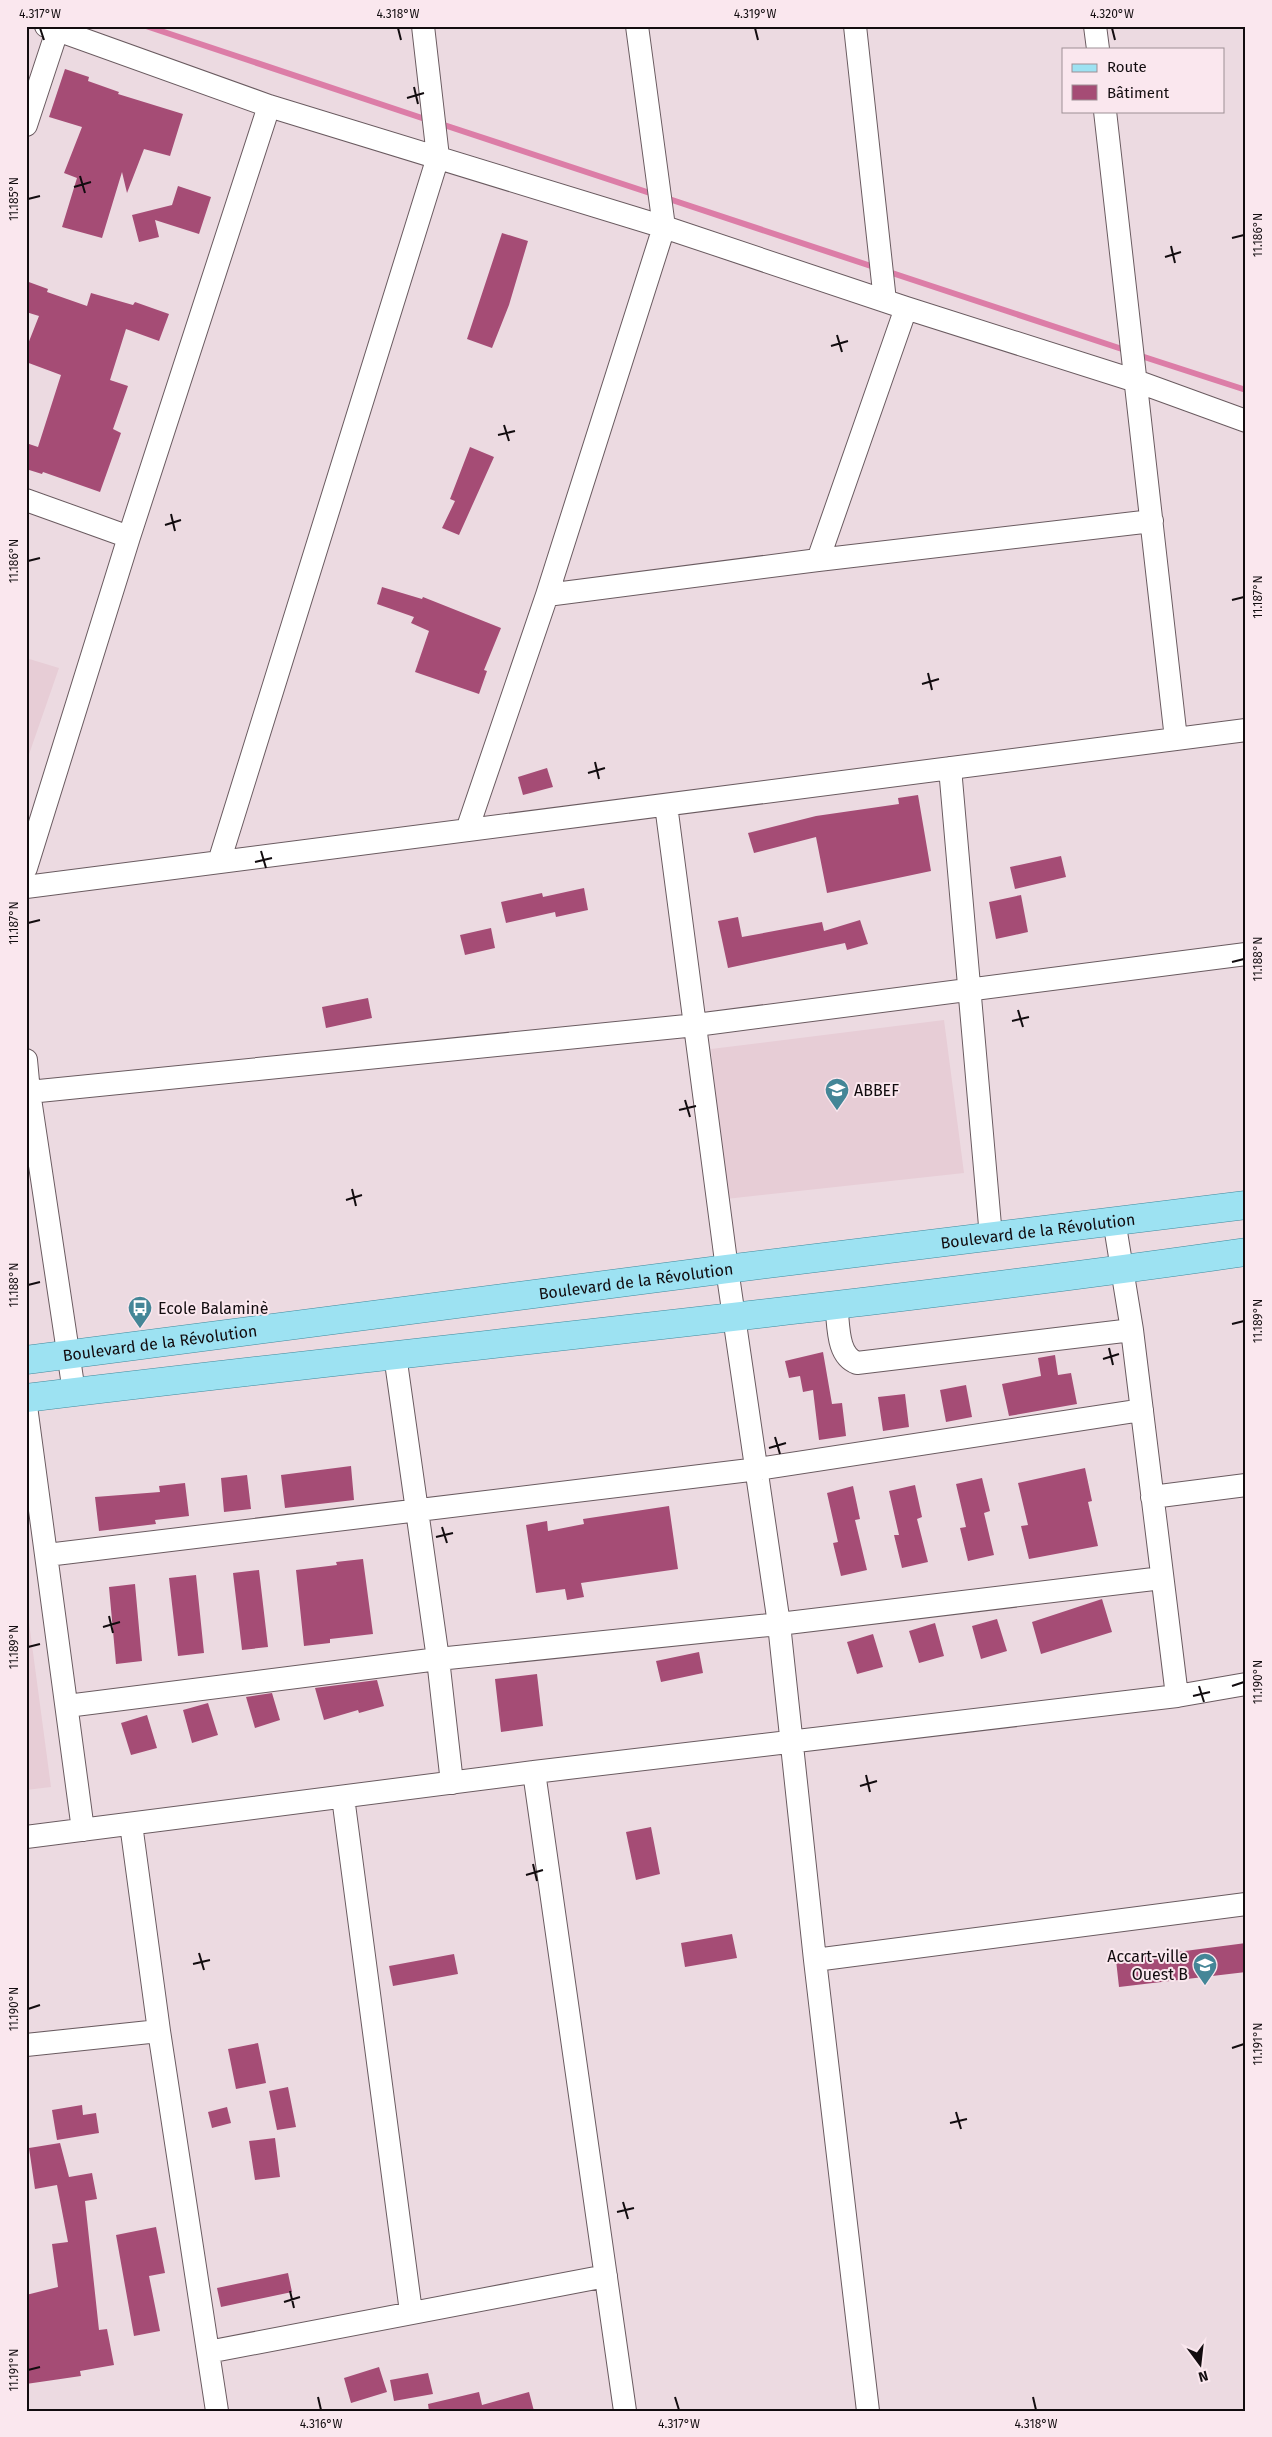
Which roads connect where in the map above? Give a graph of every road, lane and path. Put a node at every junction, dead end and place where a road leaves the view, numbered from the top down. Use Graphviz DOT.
graph roads {
  1 [pos="423,26"];
  2 [pos="637,26"];
  3 [pos="855,26"];
  4 [pos="1095,26"];
  5 [pos="51,29"];
  6 [pos="1098,48"];
  7 [pos="269,106"];
  8 [pos="1105,112"];
  9 [pos="26,125"];
  10 [pos="438,157"];
  11 [pos="664,227"];
  12 [pos="896,305"];
  13 [pos="1136,381"];
  14 [pos="1246,420"];
  15 [pos="26,500"];
  16 [pos="1152,521"];
  17 [pos="129,536"];
  18 [pos="818,560"];
  19 [pos="547,596"];
  20 [pos="1246,730"];
  21 [pos="1176,739"];
  22 [pos="950,768"];
  23 [pos="666,804"];
  24 [pos="467,830"];
  25 [pos="219,862"];
  26 [pos="26,868"];
  27 [pos="26,887"];
  28 [pos="1246,954"];
  29 [pos="970,990"];
  30 [pos="696,1025"];
  31 [pos="26,1060"];
  32 [pos="29,1092"];
  33 [pos="1246,1205"];
  34 [pos="1114,1220"];
  35 [pos="991,1237"];
  36 [pos="1246,1252"];
  37 [pos="728,1269"];
  38 [pos="1122,1270"];
  39 [pos="836,1304"];
  40 [pos="735,1317"];
  41 [pos="1132,1330"];
  42 [pos="68,1354"];
  43 [pos="395,1355"];
  44 [pos="26,1360"];
  45 [pos="74,1392"];
  46 [pos="26,1398"];
  47 [pos="26,1406"];
  48 [pos="1142,1410"];
  49 [pos="758,1469"];
  50 [pos="1246,1485"];
  51 [pos="1152,1497"];
  52 [pos="417,1509"];
  53 [pos="47,1555"];
  54 [pos="1162,1578"];
  55 [pos="779,1624"];
  56 [pos="438,1659"];
  57 [pos="1246,1684"];
  58 [pos="1177,1696"];
  59 [pos="67,1706"];
  60 [pos="793,1743"];
  61 [pos="534,1772"];
  62 [pos="452,1782"];
  63 [pos="343,1797"];
  64 [pos="131,1824"];
  65 [pos="83,1830"];
  66 [pos="26,1837"];
  67 [pos="1246,1904"];
  68 [pos="815,1960"];
  69 [pos="159,2031"];
  70 [pos="26,2044"];
  71 [pos="606,2276"];
  72 [pos="412,2312"];
  73 [pos="208,2352"];
  74 [pos="217,2411"];
  75 [pos="625,2411"];
  76 [pos="868,2411"];
  1 -- 10 [label="street"];
  2 -- 11 [label="street"];
  3 -- 12 [label="street"];
  4 -- 6 [label="street"];
  5 -- 7 [label="street"];
  5 -- 9 [label="street"];
  7 -- 10 [label="street"];
  7 -- 17 [label="street"];
  8 -- 13 [label="street"];
  10 -- 11 [label="street"];
  10 -- 25 [label="street"];
  11 -- 12 [label="street"];
  11 -- 19 [label="street"];
  12 -- 13 [label="street"];
  12 -- 18 [label="street"];
  13 -- 14 [label="street"];
  13 -- 16 [label="street"];
  15 -- 17 [label="street"];
  16 -- 18 [label="street"];
  16 -- 21 [label="street"];
  17 -- 26 [label="street"];
  18 -- 19 [label="street"];
  19 -- 24 [label="street"];
  20 -- 21 [label="street"];
  21 -- 22 [label="street"];
  22 -- 23 [label="street"];
  22 -- 29 [label="street"];
  23 -- 24 [label="street"];
  23 -- 30 [label="street"];
  24 -- 25 [label="street"];
  25 -- 27 [label="street"];
  28 -- 29 [label="street"];
  29 -- 30 [label="street"];
  29 -- 35 [label="street"];
  30 -- 32 [label="street"];
  30 -- 37 [label="street"];
  31 -- 32 [label="street"];
  32 -- 42 [label="street"];
  33 -- 34 [label="main road, Boulevard de la Révolution"];
  34 -- 35 [label="main road, Boulevard de la Révolution"];
  34 -- 38 [label="street"];
  35 -- 37 [label="main road, Boulevard de la Révolution"];
  36 -- 38 [label="main road"];
  37 -- 40 [label="street"];
  37 -- 42 [label="main road, Boulevard de la Révolution"];
  38 -- 39 [label="main road"];
  38 -- 41 [label="street"];
  39 -- 40 [label="main road"];
  39 -- 41 [label="street"];
  40 -- 43 [label="main road"];
  40 -- 49 [label="street"];
  41 -- 48 [label="street"];
  42 -- 44 [label="main road, Boulevard de la Révolution"];
  42 -- 45 [label="street"];
  43 -- 45 [label="main road"];
  43 -- 52 [label="street"];
  45 -- 46 [label="main road"];
  47 -- 53 [label="street"];
  48 -- 49 [label="street"];
  48 -- 51 [label="street"];
  49 -- 52 [label="street"];
  49 -- 55 [label="street"];
  50 -- 51 [label="street"];
  51 -- 54 [label="street"];
  52 -- 53 [label="street"];
  52 -- 56 [label="street"];
  53 -- 59 [label="street"];
  54 -- 55 [label="street"];
  54 -- 58 [label="street"];
  55 -- 56 [label="street"];
  55 -- 60 [label="street"];
  56 -- 59 [label="street"];
  56 -- 62 [label="street"];
  57 -- 58 [label="street"];
  58 -- 60 [label="street"];
  59 -- 65 [label="street"];
  60 -- 61 [label="street"];
  60 -- 68 [label="street"];
  61 -- 62 [label="street"];
  61 -- 71 [label="street"];
  62 -- 63 [label="street"];
  63 -- 64 [label="street"];
  63 -- 72 [label="street"];
  64 -- 65 [label="street"];
  64 -- 69 [label="street"];
  65 -- 66 [label="street"];
  67 -- 68 [label="street"];
  68 -- 76 [label="street"];
  69 -- 70 [label="street"];
  69 -- 73 [label="street"];
  71 -- 72 [label="street"];
  71 -- 75 [label="street"];
  72 -- 73 [label="street"];
  73 -- 74 [label="street"];
}
